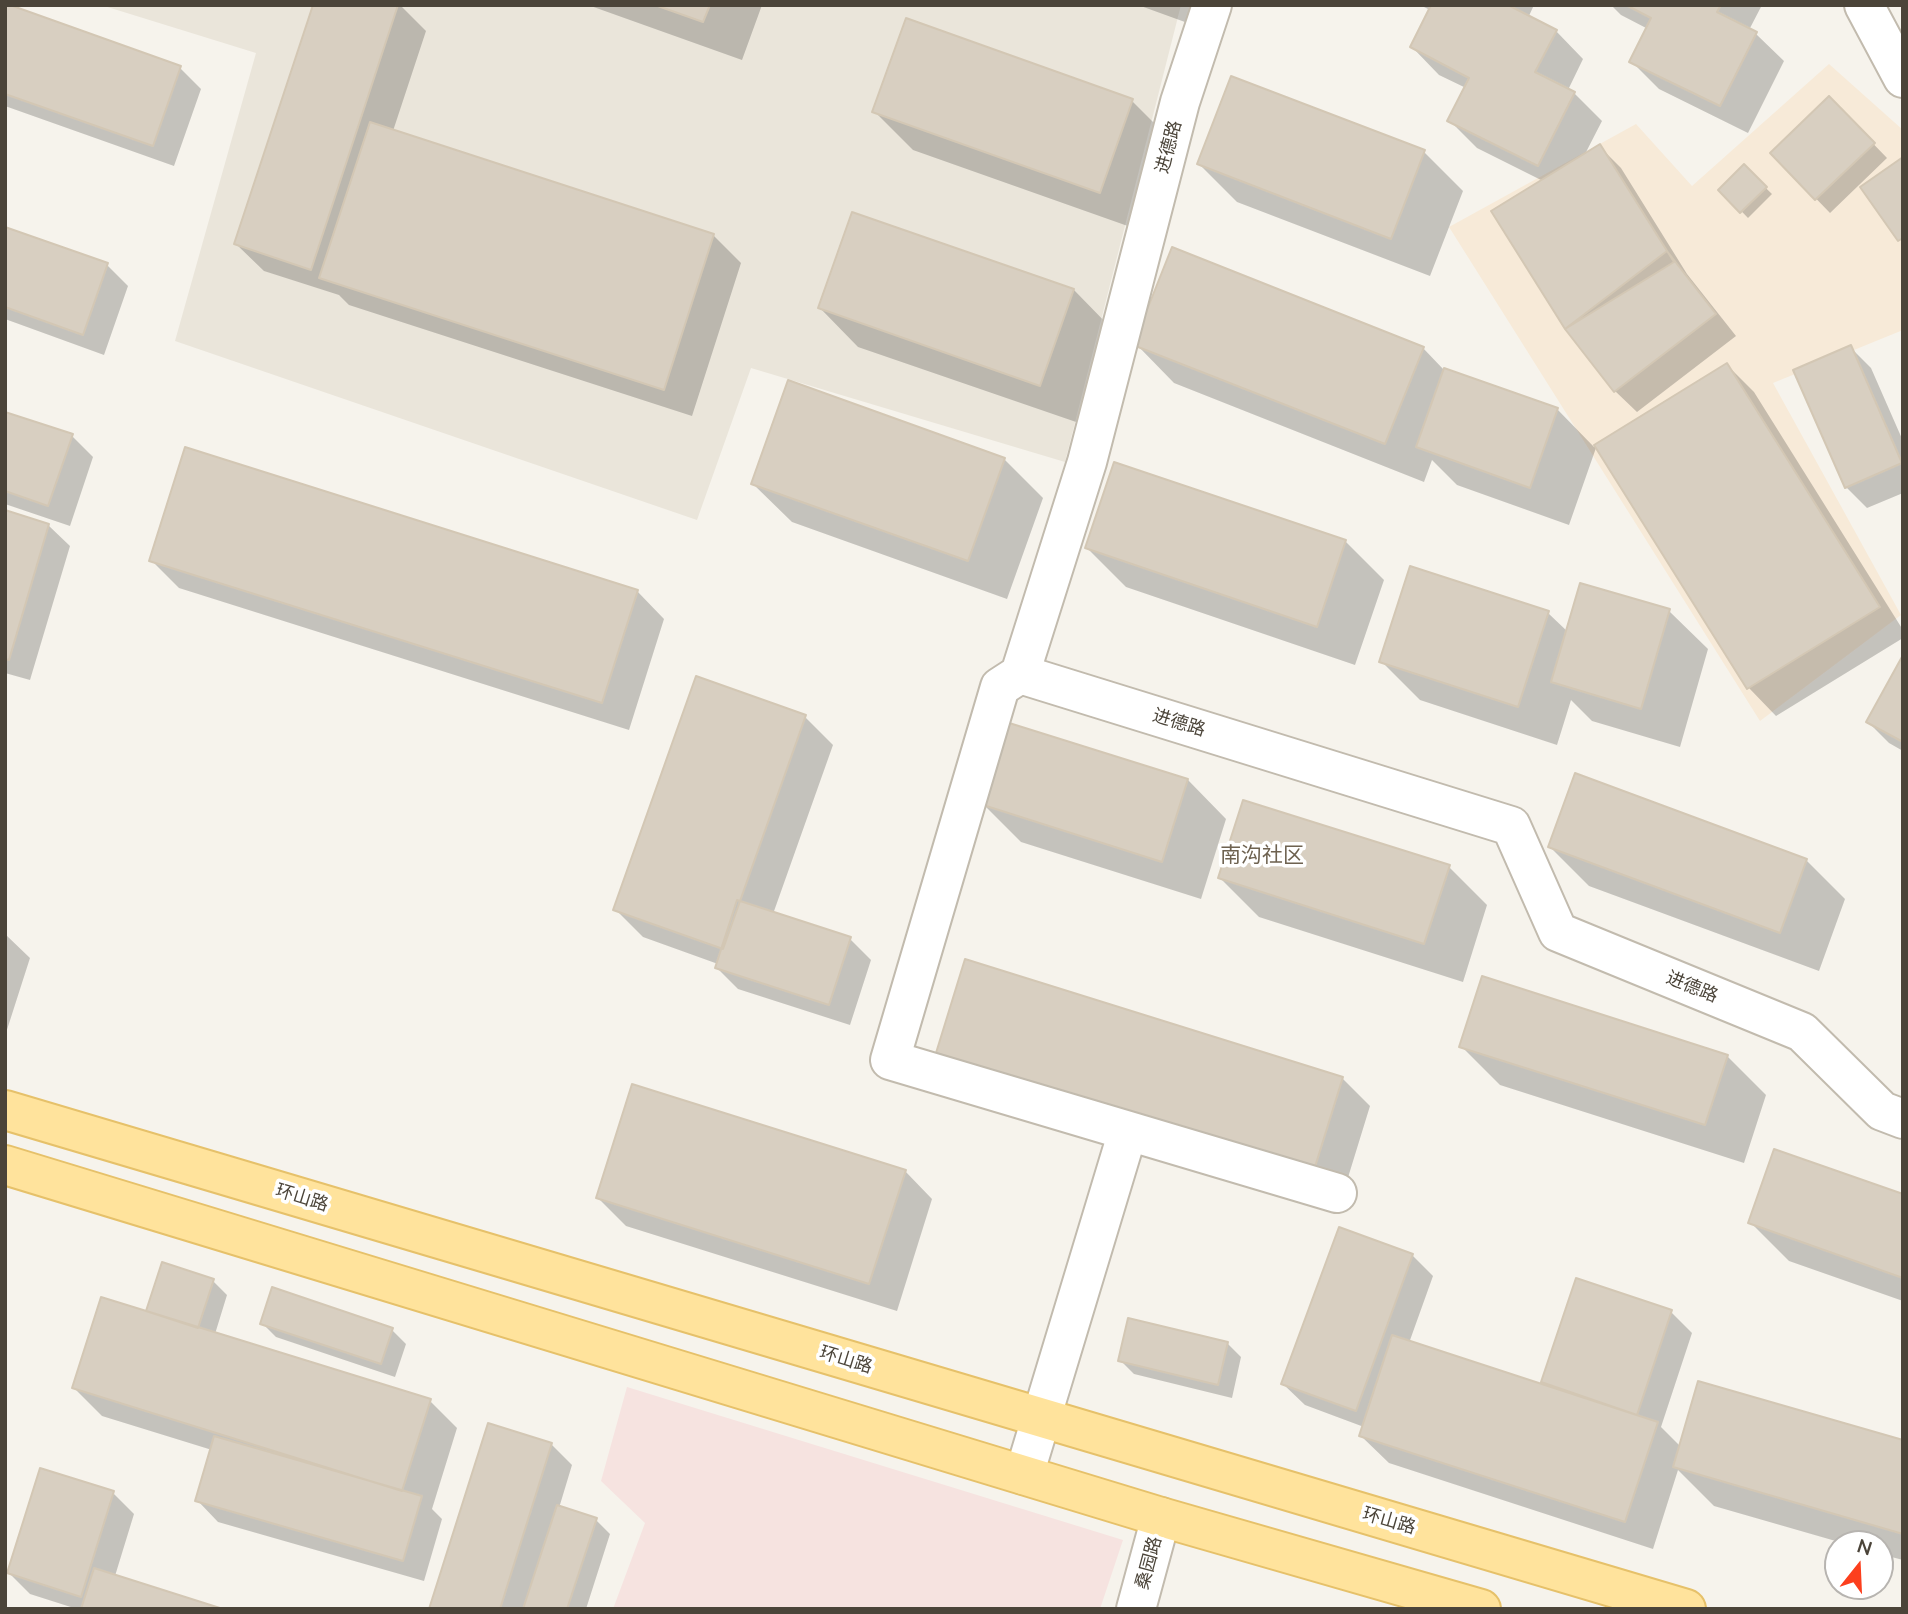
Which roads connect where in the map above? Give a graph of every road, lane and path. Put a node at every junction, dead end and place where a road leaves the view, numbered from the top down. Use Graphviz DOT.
graph roads {
  1 [pos="1212,5"];
  2 [pos="1864,5"];
  3 [pos="1903,78"];
  4 [pos="1020,674"];
  5 [pos="5,1110"];
  6 [pos="1903,1119"];
  7 [pos="1128,1131"];
  8 [pos="5,1165"];
  9 [pos="1337,1193"];
  10 [pos="1042,1418"];
  11 [pos="1024,1475"];
  12 [pos="1161,1517"];
  13 [pos="1136,1609"];
  14 [pos="1481,1609"];
  15 [pos="1686,1609"];
  1 -- 4 [label="street, 进德路"];
  2 -- 3 [label="street"];
  4 -- 6 [label="street, 进德路"];
  4 -- 7 [label="street"];
  5 -- 10 [label="main road, 环山路"];
  7 -- 9 [label="street"];
  7 -- 10 [label="street"];
  8 -- 11 [label="main road"];
  10 -- 11 [label="street"];
  10 -- 15 [label="main road, 环山路"];
  11 -- 12 [label="main road"];
  12 -- 13 [label="street, 桑园路"];
  12 -- 14 [label="main road"];
}
